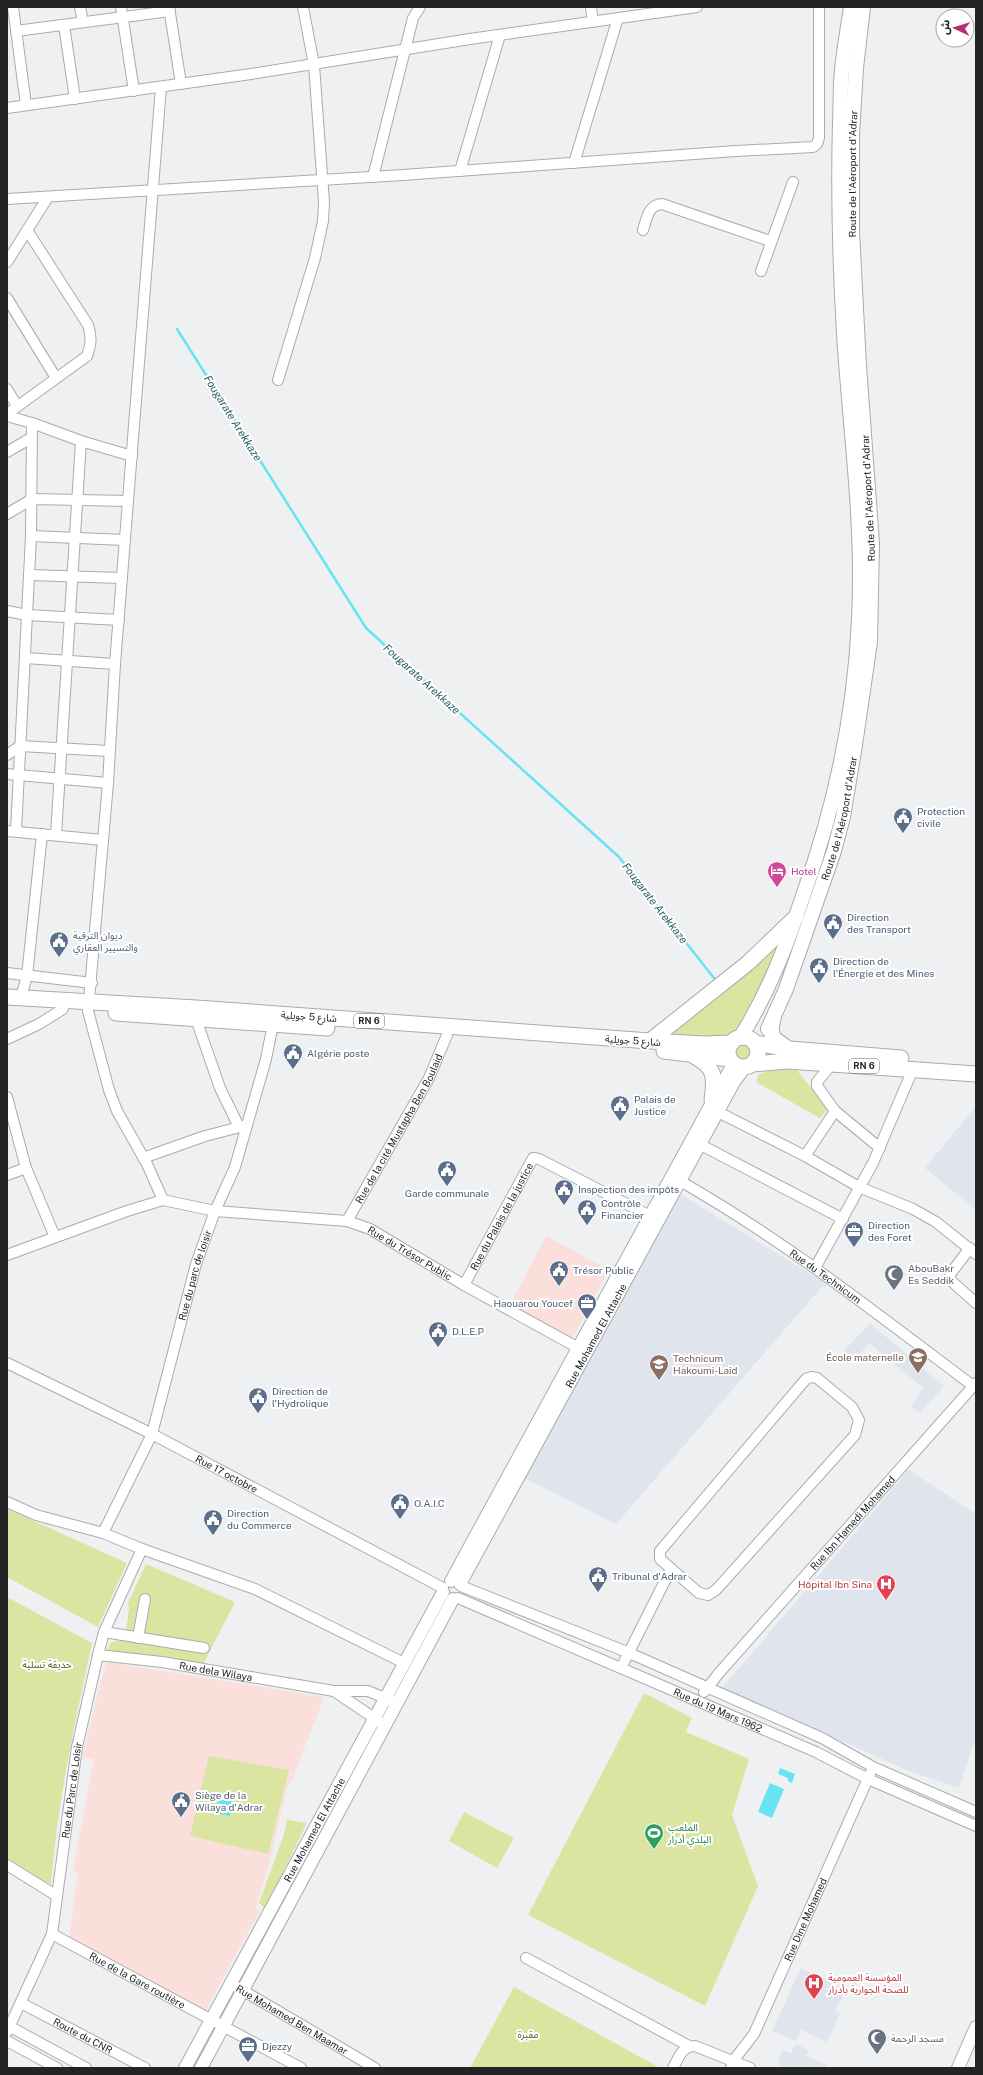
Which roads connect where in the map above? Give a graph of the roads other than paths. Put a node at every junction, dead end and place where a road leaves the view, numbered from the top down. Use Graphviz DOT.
graph roads {
  1 [pos="13,7"];
  2 [pos="80,7"];
  3 [pos="303,7"];
  4 [pos="420,7"];
  5 [pos="591,7"];
  6 [pos="691,7"];
  7 [pos="819,7"];
  8 [pos="851,7"];
  9 [pos="863,7"];
  10 [pos="170,9"];
  11 [pos="640,11"];
  12 [pos="122,12"];
  13 [pos="618,18"];
  14 [pos="83,22"];
  15 [pos="593,22"];
  16 [pos="64,25"];
  17 [pos="16,31"];
  18 [pos="500,35"];
  19 [pos="406,50"];
  20 [pos="314,65"];
  21 [pos="181,84"];
  22 [pos="161,87"];
  23 [pos="134,91"];
  24 [pos="75,98"];
  25 [pos="26,105"];
  26 [pos="7,108"];
  27 [pos="574,163"];
  28 [pos="460,171"];
  29 [pos="373,177"];
  30 [pos="322,180"];
  31 [pos="793,182"];
  32 [pos="152,189"];
  33 [pos="48,196"];
  34 [pos="7,199"];
  35 [pos="27,230"];
  36 [pos="643,230"];
  37 [pos="770,242"];
  38 [pos="7,262"];
  39 [pos="761,272"];
  40 [pos="7,298"];
  41 [pos="56,378"];
  42 [pos="278,380"];
  43 [pos="7,389"];
  44 [pos="17,406"];
  45 [pos="7,415"];
  46 [pos="32,423"];
  47 [pos="31,438"];
  48 [pos="81,441"];
  49 [pos="7,452"];
  50 [pos="132,456"];
  51 [pos="32,498"];
  52 [pos="77,500"];
  53 [pos="128,501"];
  54 [pos="7,514"];
  55 [pos="31,536"];
  56 [pos="75,538"];
  57 [pos="125,540"];
  58 [pos="29,575"];
  59 [pos="73,577"];
  60 [pos="122,578"];
  61 [pos="7,611"];
  62 [pos="27,615"];
  63 [pos="71,618"];
  64 [pos="119,620"];
  65 [pos="25,658"];
  66 [pos="68,661"];
  67 [pos="115,664"];
  68 [pos="20,746"];
  69 [pos="62,748"];
  70 [pos="109,751"];
  71 [pos="7,755"];
  72 [pos="7,774"];
  73 [pos="18,774"];
  74 [pos="61,779"];
  75 [pos="108,783"];
  76 [pos="11,831"];
  77 [pos="42,834"];
  78 [pos="56,835"];
  79 [pos="103,840"];
  80 [pos="812,870"];
  81 [pos="827,874"];
  82 [pos="803,919"];
  83 [pos="7,973"];
  84 [pos="27,976"];
  85 [pos="92,983"];
  86 [pos="14,997"];
  87 [pos="89,1006"];
  88 [pos="7,1008"];
  89 [pos="63,1009"];
  90 [pos="773,1018"];
  91 [pos="196,1019"];
  92 [pos="274,1019"];
  93 [pos="447,1035"];
  94 [pos="499,1035"];
  95 [pos="7,1039"];
  96 [pos="736,1040"];
  97 [pos="650,1041"];
  98 [pos="790,1049"];
  99 [pos="692,1054"];
  100 [pos="748,1056"];
  101 [pos="832,1064"];
  102 [pos="976,1064"];
  103 [pos="913,1069"];
  104 [pos="976,1074"];
  105 [pos="7,1097"];
  106 [pos="715,1106"];
  107 [pos="835,1111"];
  108 [pos="243,1126"];
  109 [pos="701,1144"];
  110 [pos="880,1148"];
  111 [pos="805,1156"];
  112 [pos="143,1158"];
  113 [pos="26,1168"];
  114 [pos="7,1175"];
  115 [pos="676,1179"];
  116 [pos="859,1187"];
  117 [pos="163,1200"];
  118 [pos="215,1211"];
  119 [pos="655,1218"];
  120 [pos="843,1219"];
  121 [pos="347,1221"];
  122 [pos="55,1237"];
  123 [pos="973,1251"];
  124 [pos="7,1255"];
  125 [pos="815,1268"];
  126 [pos="464,1285"];
  127 [pos="976,1303"];
  128 [pos="583,1350"];
  129 [pos="7,1363"];
  130 [pos="975,1384"];
  131 [pos="152,1434"];
  132 [pos="7,1502"];
  133 [pos="103,1533"];
  134 [pos="142,1549"];
  135 [pos="671,1569"];
  136 [pos="453,1590"];
  137 [pos="145,1599"];
  138 [pos="425,1626"];
  139 [pos="104,1632"];
  140 [pos="436,1632"];
  141 [pos="138,1638"];
  142 [pos="598,1640"];
  143 [pos="204,1648"];
  144 [pos="627,1652"];
  145 [pos="98,1655"];
  146 [pos="591,1655"];
  147 [pos="404,1663"];
  148 [pos="621,1668"];
  149 [pos="707,1688"];
  150 [pos="334,1691"];
  151 [pos="387,1698"];
  152 [pos="698,1700"];
  153 [pos="398,1703"];
  154 [pos="375,1719"];
  155 [pos="386,1726"];
  156 [pos="873,1767"];
  157 [pos="868,1780"];
  158 [pos="976,1812"];
  159 [pos="976,1826"];
  160 [pos="7,1865"];
  161 [pos="57,1896"];
  162 [pos="52,1934"];
  163 [pos="526,1958"];
  164 [pos="230,1983"];
  165 [pos="243,1991"];
  166 [pos="21,2002"];
  167 [pos="210,2018"];
  168 [pos="224,2026"];
  169 [pos="8,2028"];
  170 [pos="976,2028"];
  171 [pos="7,2041"];
  172 [pos="689,2046"];
  173 [pos="290,2065"];
  174 [pos="732,2065"];
  175 [pos="57,2068"];
  176 [pos="86,2068"];
  177 [pos="145,2068"];
  178 [pos="185,2068"];
  179 [pos="201,2068"];
  180 [pos="301,2068"];
  181 [pos="375,2068"];
  182 [pos="673,2068"];
  183 [pos="750,2068"];
  184 [pos="958,2068"];
  1 -- 17 [label="street"];
  2 -- 14 [label="street"];
  3 -- 20 [label="street"];
  4 -- 19 [label="street"];
  5 -- 15 [label="street"];
  6 -- 11 [label="street"];
  7 -- 27 [label="street"];
  8 -- 80 [label="main road, Route de l'Aéroport d'Adrar"];
  9 -- 81 [label="main road, Route de l'Aéroport d'Adrar"];
  10 -- 12 [label="street"];
  10 -- 21 [label="street"];
  11 -- 13 [label="street"];
  12 -- 14 [label="street"];
  12 -- 23 [label="street"];
  13 -- 15 [label="street"];
  13 -- 27 [label="street"];
  14 -- 16 [label="street"];
  15 -- 18 [label="street"];
  16 -- 17 [label="street"];
  16 -- 24 [label="street"];
  17 -- 25 [label="street"];
  18 -- 19 [label="street"];
  18 -- 28 [label="street"];
  19 -- 20 [label="street"];
  19 -- 29 [label="street"];
  20 -- 21 [label="street"];
  20 -- 30 [label="street"];
  21 -- 22 [label="street"];
  22 -- 23 [label="street"];
  22 -- 32 [label="street"];
  23 -- 24 [label="street"];
  24 -- 25 [label="street"];
  25 -- 26 [label="street"];
  27 -- 28 [label="street"];
  28 -- 29 [label="street"];
  29 -- 30 [label="street"];
  30 -- 32 [label="street"];
  30 -- 42 [label="street"];
  31 -- 37 [label="street"];
  32 -- 33 [label="street"];
  32 -- 50 [label="street"];
  33 -- 34 [label="street"];
  33 -- 35 [label="street"];
  35 -- 38 [label="street"];
  35 -- 41 [label="street"];
  36 -- 37 [label="street"];
  37 -- 39 [label="street"];
  40 -- 41 [label="street"];
  41 -- 44 [label="street"];
  43 -- 44 [label="street"];
  44 -- 45 [label="street"];
  45 -- 46 [label="street"];
  46 -- 47 [label="street"];
  46 -- 48 [label="street"];
  47 -- 49 [label="street"];
  47 -- 51 [label="street"];
  48 -- 50 [label="street"];
  48 -- 52 [label="street"];
  50 -- 53 [label="street"];
  51 -- 52 [label="street"];
  51 -- 54 [label="street"];
  51 -- 55 [label="street"];
  52 -- 53 [label="street"];
  52 -- 56 [label="street"];
  53 -- 57 [label="street"];
  55 -- 56 [label="street"];
  55 -- 58 [label="street"];
  56 -- 57 [label="street"];
  56 -- 59 [label="street"];
  57 -- 60 [label="street"];
  58 -- 59 [label="street"];
  58 -- 62 [label="street"];
  59 -- 60 [label="street"];
  59 -- 63 [label="street"];
  60 -- 64 [label="street"];
  61 -- 62 [label="street"];
  62 -- 63 [label="street"];
  62 -- 65 [label="street"];
  63 -- 64 [label="street"];
  63 -- 66 [label="street"];
  64 -- 67 [label="street"];
  65 -- 66 [label="street"];
  65 -- 68 [label="street"];
  66 -- 67 [label="street"];
  66 -- 69 [label="street"];
  67 -- 70 [label="street"];
  68 -- 69 [label="street"];
  68 -- 71 [label="street"];
  68 -- 73 [label="street"];
  69 -- 70 [label="street"];
  69 -- 74 [label="street"];
  70 -- 75 [label="street"];
  72 -- 73 [label="street"];
  73 -- 74 [label="street"];
  73 -- 76 [label="street"];
  74 -- 75 [label="street"];
  74 -- 78 [label="street"];
  75 -- 79 [label="street"];
  76 -- 77 [label="street"];
  77 -- 78 [label="street"];
  77 -- 84 [label="street"];
  78 -- 79 [label="street"];
  79 -- 85 [label="street"];
  80 -- 81 [label="main road"];
  80 -- 82 [label="main road, Route de l'Aéroport d'Adrar"];
  81 -- 82 [label="main road, Route de l'Aéroport d'Adrar"];
  82 -- 90 [label="main road, Route de l'Aéroport d'Adrar"];
  82 -- 96 [label="main road, Route de l'Aéroport d'Adrar"];
  82 -- 97 [label="main road"];
  83 -- 84 [label="street"];
  84 -- 85 [label="street"];
  84 -- 86 [label="street"];
  85 -- 87 [label="street"];
  86 -- 87 [label="main road, شارع 5 جويلية / RN 6"];
  87 -- 89 [label="main road, شارع 5 جويلية / RN 6"];
  87 -- 91 [label="main road, شارع 5 جويلية / RN 6"];
  87 -- 92 [label="main road, شارع 5 جويلية / RN 6"];
  87 -- 112 [label="street"];
  88 -- 89 [label="main road, شارع 5 جويلية / RN 6"];
  89 -- 95 [label="street"];
  90 -- 98 [label="main road"];
  90 -- 100 [label="main road, Route de l'Aéroport d'Adrar"];
  91 -- 92 [label="main road, شارع 5 جويلية / RN 6"];
  91 -- 108 [label="street"];
  92 -- 93 [label="main road, شارع 5 جويلية / RN 6"];
  92 -- 94 [label="main road, شارع 5 جويلية / RN 6"];
  92 -- 108 [label="street, Rue du parc de loisir"];
  93 -- 94 [label="main road, شارع 5 جويلية / RN 6"];
  93 -- 121 [label="street, Rue de la cité Mustapha Ben Boulaid"];
  94 -- 97 [label="main road, شارع 5 جويلية / RN 6"];
  94 -- 99 [label="main road, شارع 5 جويلية / RN 6"];
  96 -- 97 [label="main road, شارع 5 جويلية / RN 6"];
  96 -- 100 [label="main road"];
  96 -- 100 [label="main road"];
  98 -- 100 [label="main road, RN 6"];
  98 -- 102 [label="main road, RN 6"];
  99 -- 100 [label="main road, شارع 5 جويلية / RN 6"];
  99 -- 106 [label="main road"];
  100 -- 101 [label="main road, RN 6"];
  100 -- 106 [label="street, Rue Mohamed El Attache"];
  101 -- 103 [label="main road, RN 6"];
  101 -- 107 [label="street"];
  103 -- 104 [label="main road, RN 6"];
  103 -- 110 [label="street"];
  105 -- 113 [label="street"];
  106 -- 109 [label="street, Rue Mohamed El Attache"];
  106 -- 111 [label="street"];
  106 -- 115 [label="street, Rue Mohamed El Attache"];
  107 -- 110 [label="street"];
  107 -- 111 [label="street"];
  108 -- 112 [label="street"];
  108 -- 118 [label="street, Rue du parc de loisir"];
  109 -- 115 [label="street, Rue Mohamed El Attache"];
  109 -- 120 [label="street"];
  110 -- 116 [label="street"];
  111 -- 116 [label="street"];
  112 -- 117 [label="street"];
  113 -- 114 [label="street"];
  113 -- 122 [label="street"];
  115 -- 119 [label="street, Rue Mohamed El Attache"];
  115 -- 125 [label="street, Rue du Technicum"];
  116 -- 120 [label="street"];
  116 -- 123 [label="street"];
  117 -- 118 [label="street, Rue du Trésor Public"];
  117 -- 122 [label="street"];
  118 -- 121 [label="street, Rue du Trésor Public"];
  118 -- 131 [label="street, Rue du parc de loisir"];
  119 -- 126 [label="street, Rue du Palais de la justice"];
  119 -- 128 [label="street, Rue Mohamed El Attache"];
  120 -- 125 [label="street"];
  121 -- 126 [label="street, Rue du Trésor Public"];
  122 -- 124 [label="street"];
  123 -- 127 [label="street"];
  125 -- 130 [label="street, Rue du Technicum"];
  126 -- 128 [label="street, Rue du Trésor Public"];
  128 -- 136 [label="street, Rue Mohamed El Attache"];
  129 -- 131 [label="street, Rue 17 octobre"];
  130 -- 149 [label="street, Rue Ibn Hamedi Mohamed"];
  131 -- 133 [label="street, Rue du parc de loisir"];
  131 -- 136 [label="street, Rue 17 octobre"];
  132 -- 133 [label="street"];
  133 -- 134 [label="street"];
  134 -- 139 [label="street, Rue du Parc de Loisir"];
  134 -- 147 [label="street"];
  135 -- 135 [label="street"];
  135 -- 144 [label="street"];
  136 -- 138 [label="street, Rue Mohamed El Attache"];
  136 -- 140 [label="street, Rue Mohamed El Attache"];
  136 -- 142 [label="street, Rue du 19 Mars 1962"];
  136 -- 146 [label="street, Rue du 19 Mars 1962"];
  137 -- 141 [label="street"];
  138 -- 140 [label="street"];
  138 -- 147 [label="street, Rue Mohamed El Attache"];
  139 -- 141 [label="street"];
  139 -- 145 [label="street, Rue du Parc de Loisir"];
  140 -- 153 [label="street, Rue Mohamed El Attache"];
  141 -- 143 [label="street"];
  142 -- 144 [label="street, Rue du 19 Mars 1962"];
  142 -- 146 [label="street"];
  144 -- 148 [label="street"];
  144 -- 149 [label="street, Rue du 19 Mars 1962"];
  145 -- 150 [label="street, Rue dela Wilaya"];
  145 -- 161 [label="street, Rue du Parc de Loisir"];
  146 -- 148 [label="street, Rue du 19 Mars 1962"];
  147 -- 151 [label="street, Rue Mohamed El Attache"];
  148 -- 152 [label="street, Rue du 19 Mars 1962"];
  149 -- 152 [label="street, Rue Ibn Hamedi Mohamed"];
  149 -- 156 [label="street, Rue du 19 Mars 1962"];
  150 -- 151 [label="street, Rue dela Wilaya"];
  150 -- 154 [label="street, Rue dela Wilaya"];
  151 -- 153 [label="street, Rue dela Wilaya"];
  151 -- 154 [label="street, Rue Mohamed El Attache"];
  152 -- 157 [label="street, Rue du 19 Mars 1962"];
  153 -- 155 [label="street, Rue Mohamed El Attache"];
  154 -- 155 [label="street, Rue dela Wilaya"];
  154 -- 164 [label="street, Rue Mohamed El Attache"];
  155 -- 165 [label="street, Rue Mohamed El Attache"];
  156 -- 157 [label="street, Rue Dine Mohamed"];
  156 -- 158 [label="street, Rue du 19 Mars 1962"];
  157 -- 159 [label="street, Rue du 19 Mars 1962"];
  157 -- 174 [label="street, Rue Dine Mohamed"];
  160 -- 161 [label="street"];
  161 -- 162 [label="street, Rue du Parc de Loisir"];
  162 -- 166 [label="street, Rue du Parc de Loisir"];
  162 -- 167 [label="street, Rue de la Gare routière"];
  163 -- 172 [label="street"];
  164 -- 165 [label="street, Rue Mohamed Ben Maamar"];
  164 -- 167 [label="street, Rue Mohamed El Attache"];
  165 -- 168 [label="street, Rue Mohamed El Attache"];
  165 -- 181 [label="street, Rue Mohamed Ben Maamar"];
  166 -- 169 [label="street, Rue du Parc de Loisir"];
  166 -- 177 [label="street, Route du CNR"];
  167 -- 168 [label="street, Rue de la Gare routière"];
  167 -- 178 [label="street, Rue Mohamed El Attache"];
  168 -- 173 [label="street, Rue de la Gare routière"];
  168 -- 179 [label="street, Rue Mohamed El Attache"];
  169 -- 176 [label="street"];
  170 -- 184 [label="street"];
  171 -- 175 [label="street"];
  172 -- 174 [label="street"];
  172 -- 182 [label="street"];
  173 -- 180 [label="street, Rue de la Gare routière"];
  174 -- 183 [label="street"];
}
